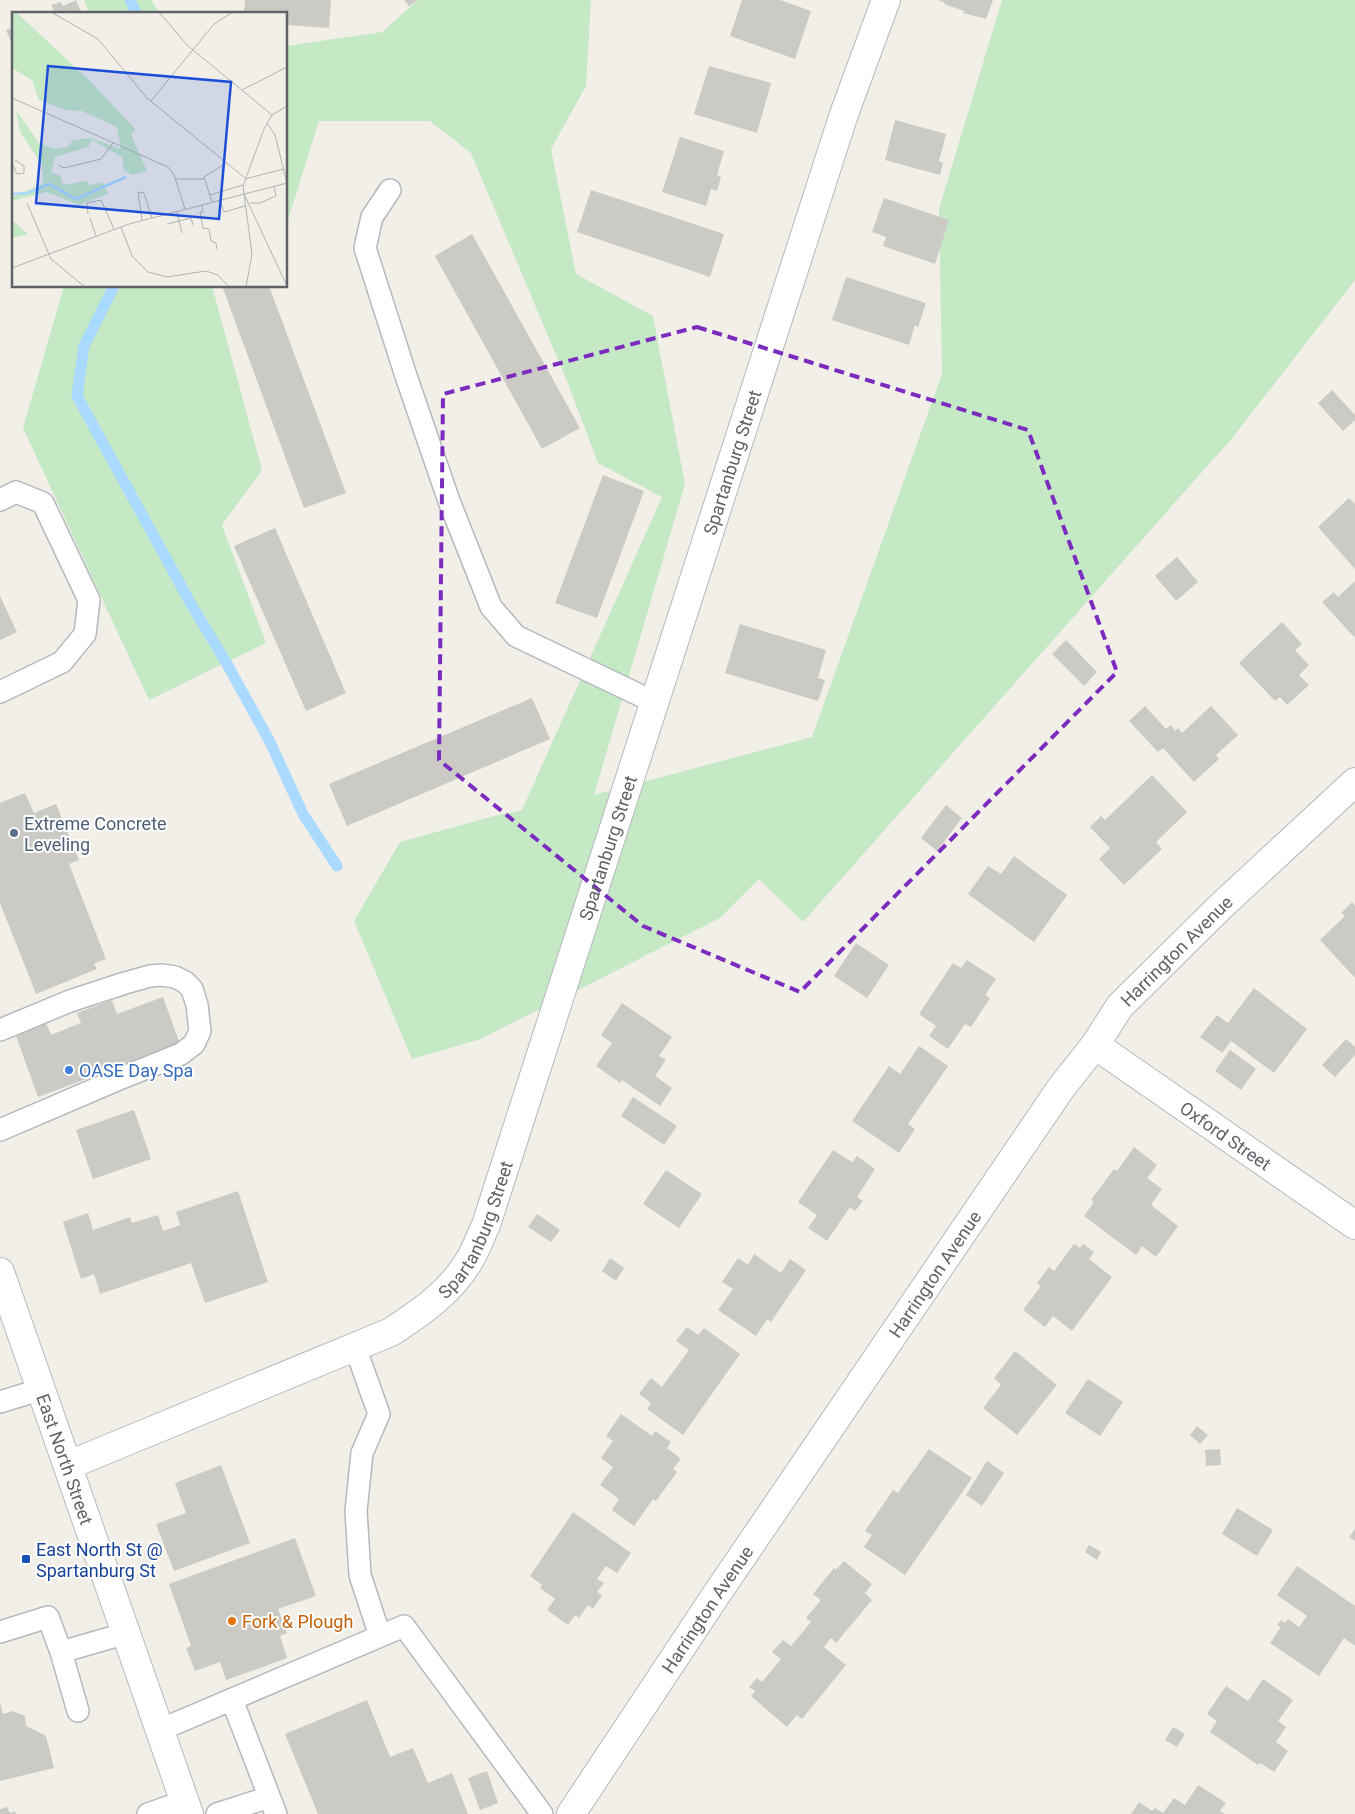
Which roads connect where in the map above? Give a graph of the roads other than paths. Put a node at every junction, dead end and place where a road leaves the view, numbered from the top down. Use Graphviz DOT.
graph roads {
  1 [pos="886,0"];
  2 [pos="390,190"];
  3 [pos="8,496"];
  4 [pos="0,692"];
  5 [pos="654,702"];
  6 [pos="1355,782"];
  7 [pos="0,1030"];
  8 [pos="1095,1045"];
  9 [pos="0,1130"];
  10 [pos="1355,1225"];
  11 [pos="0,1272"];
  12 [pos="355,1347"];
  13 [pos="42,1389"];
  14 [pos="0,1402"];
  15 [pos="69,1465"];
  16 [pos="0,1632"];
  17 [pos="127,1633"];
  18 [pos="380,1636"];
  19 [pos="60,1652"];
  20 [pos="232,1700"];
  21 [pos="78,1711"];
  22 [pos="160,1730"];
  23 [pos="272,1805"];
  24 [pos="187,1808"];
  25 [pos="148,1814"];
  26 [pos="217,1814"];
  27 [pos="542,1814"];
  28 [pos="571,1814"];
  1 -- 5 [label="street, Spartanburg Street"];
  2 -- 5 [label="lane"];
  3 -- 4 [label="lane"];
  5 -- 12 [label="street, Spartanburg Street"];
  6 -- 8 [label="street, Harrington Avenue"];
  7 -- 9 [label="lane"];
  8 -- 10 [label="street, Oxford Street"];
  8 -- 28 [label="street, Harrington Avenue"];
  11 -- 13 [label="street, East North Street"];
  12 -- 15 [label="street, Spartanburg Street"];
  12 -- 18 [label="lane"];
  13 -- 14 [label="lane"];
  13 -- 15 [label="street, East North Street"];
  15 -- 17 [label="street, East North Street"];
  16 -- 19 [label="lane"];
  17 -- 19 [label="lane"];
  17 -- 22 [label="street, East North Street"];
  18 -- 20 [label="lane"];
  18 -- 27 [label="lane"];
  19 -- 21 [label="lane"];
  20 -- 22 [label="lane"];
  20 -- 23 [label="lane"];
  22 -- 24 [label="street, East North Street"];
  23 -- 26 [label="lane"];
  24 -- 25 [label="lane"];
}
